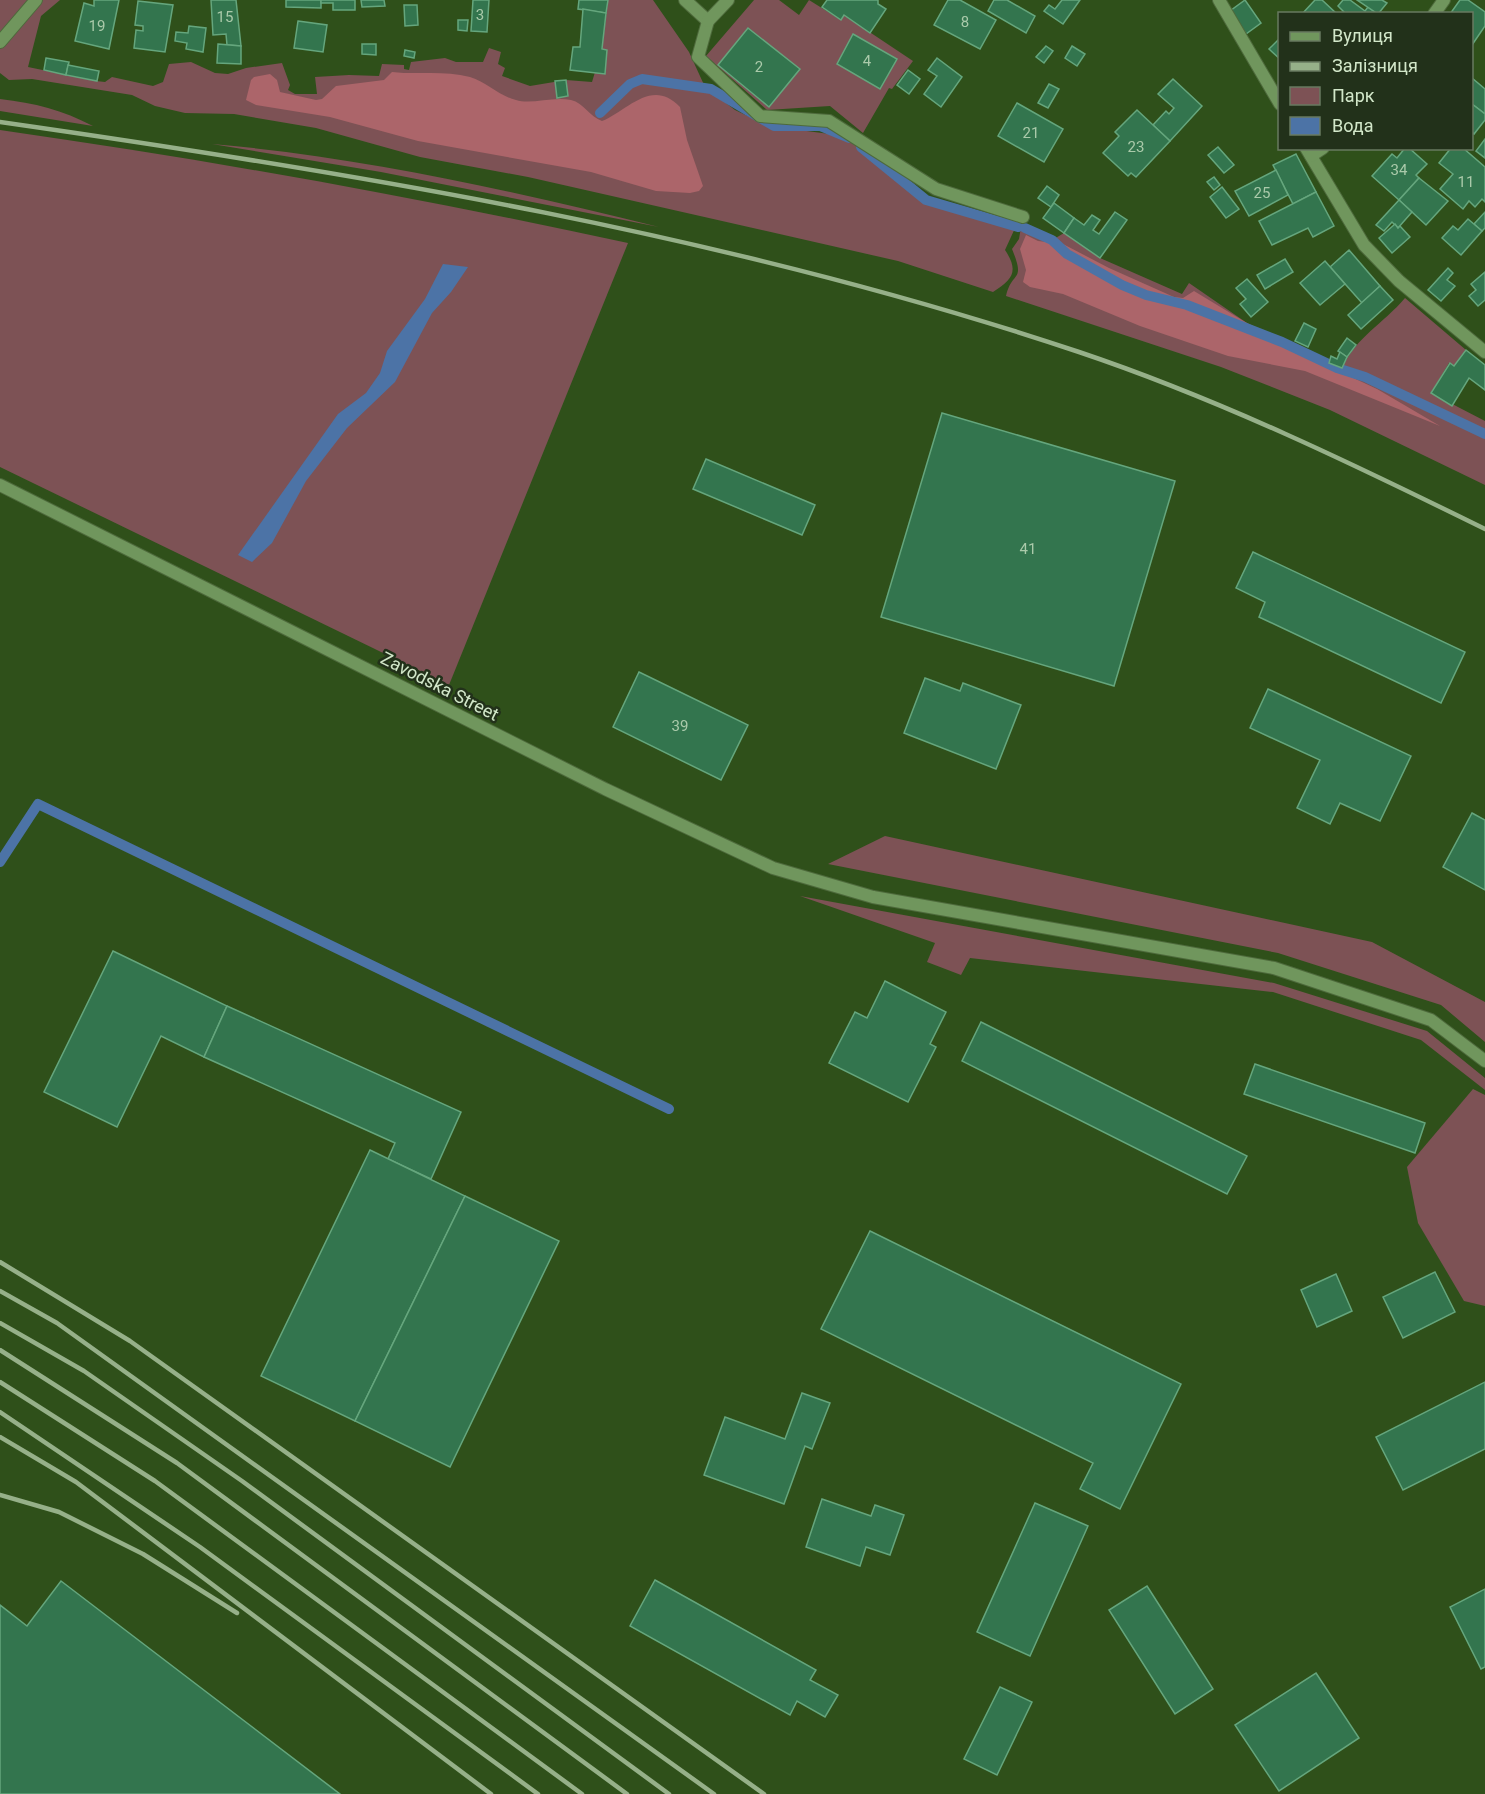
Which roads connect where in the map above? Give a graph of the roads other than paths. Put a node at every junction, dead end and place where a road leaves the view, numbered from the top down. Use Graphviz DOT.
graph roads {
  1 [pos="36,0"];
  2 [pos="685,0"];
  3 [pos="728,0"];
  4 [pos="1218,0"];
  5 [pos="708,21"];
  6 [pos="0,42"];
  7 [pos="1278,101"];
  8 [pos="1308,152"];
  9 [pos="1023,218"];
  10 [pos="1485,352"];
  11 [pos="0,485"];
  12 [pos="1485,1061"];
  1 -- 6 [label="street"];
  2 -- 5 [label="street"];
  3 -- 5 [label="street"];
  4 -- 7 [label="street"];
  5 -- 9 [label="street"];
  8 -- 10 [label="street"];
  11 -- 12 [label="street, Zavodska Street"];
}
